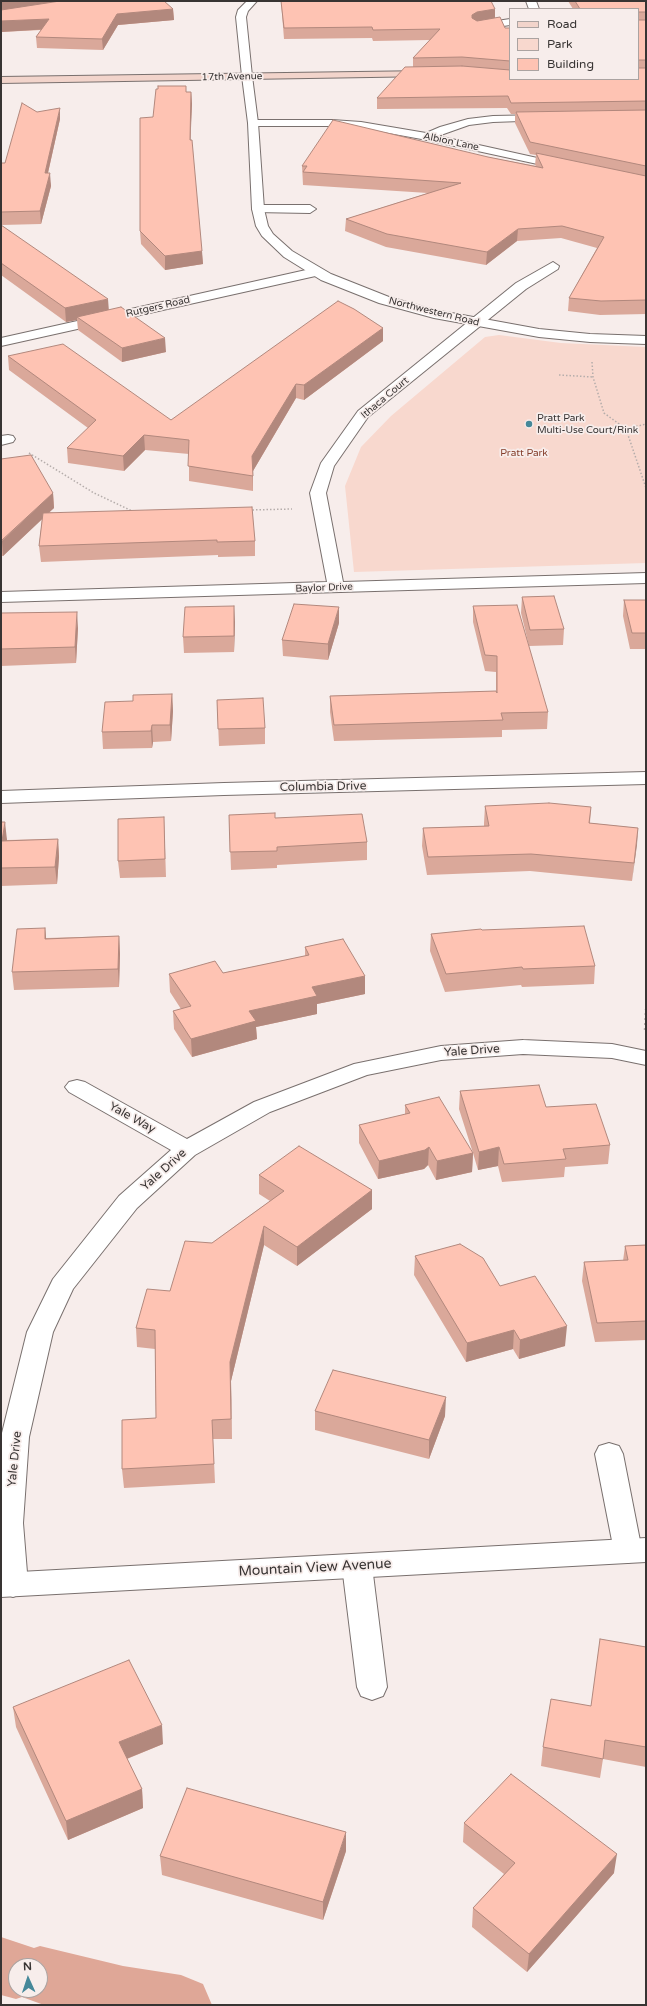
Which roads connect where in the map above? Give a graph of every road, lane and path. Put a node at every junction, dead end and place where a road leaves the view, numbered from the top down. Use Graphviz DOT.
graph roads {
  1 [pos="252,1"];
  2 [pos="509,22"];
  3 [pos="477,28"];
  4 [pos="438,74"];
  5 [pos="247,76"];
  6 [pos="1,80"];
  7 [pos="552,118"];
  8 [pos="253,123"];
  9 [pos="427,137"];
  10 [pos="577,169"];
  11 [pos="258,209"];
  12 [pos="310,209"];
  13 [pos="553,266"];
  14 [pos="315,272"];
  15 [pos="475,322"];
  16 [pos="3,340"];
  17 [pos="646,340"];
  18 [pos="592,357"];
  19 [pos="559,375"];
  20 [pos="592,377"];
  21 [pos="646,424"];
  22 [pos="626,429"];
  23 [pos="5,440"];
  24 [pos="646,488"];
  25 [pos="322,509"];
  26 [pos="244,510"];
  27 [pos="134,512"];
  28 [pos="646,578"];
  29 [pos="336,587"];
  30 [pos="1,597"];
  31 [pos="646,778"];
  32 [pos="1,797"];
  33 [pos="646,1058"];
  34 [pos="77,1087"];
  35 [pos="186,1149"];
  36 [pos="609,1454"];
  37 [pos="637,1550"];
  38 [pos="357,1566"];
  39 [pos="7,1585"];
  40 [pos="372,1687"];
  1 -- 5 [label="street, Northwestern Road"];
  2 -- 3 [label="street"];
  4 -- 5 [label="main road, 17th Avenue"];
  5 -- 6 [label="main road, 17th Avenue"];
  5 -- 8 [label="street, Northwestern Road"];
  7 -- 9 [label="street"];
  8 -- 9 [label="street, Albion Lane"];
  8 -- 11 [label="street, Northwestern Road"];
  9 -- 10 [label="street, Albion Lane"];
  11 -- 12 [label="street"];
  11 -- 14 [label="street, Northwestern Road"];
  13 -- 15 [label="street, Ithaca Court"];
  14 -- 15 [label="street, Northwestern Road"];
  14 -- 16 [label="street, Rutgers Road"];
  15 -- 17 [label="street, Northwestern Road"];
  15 -- 25 [label="street, Ithaca Court"];
  18 -- 20 [label="path"];
  19 -- 20 [label="path"];
  20 -- 22 [label="path"];
  21 -- 22 [label="path"];
  22 -- 24 [label="path"];
  23 -- 27 [label="path"];
  25 -- 26 [label="path"];
  25 -- 29 [label="street, Ithaca Court"];
  28 -- 29 [label="street, Baylor Drive"];
  29 -- 30 [label="street, Baylor Drive"];
  31 -- 32 [label="street, Columbia Drive"];
  33 -- 35 [label="street, Yale Drive"];
  34 -- 35 [label="street, Yale Way"];
  35 -- 39 [label="street, Yale Drive"];
  36 -- 37 [label="street, Mountain View Avenue"];
  37 -- 38 [label="street, Mountain View Avenue"];
  38 -- 39 [label="street, Mountain View Avenue"];
  38 -- 40 [label="street"];
}
